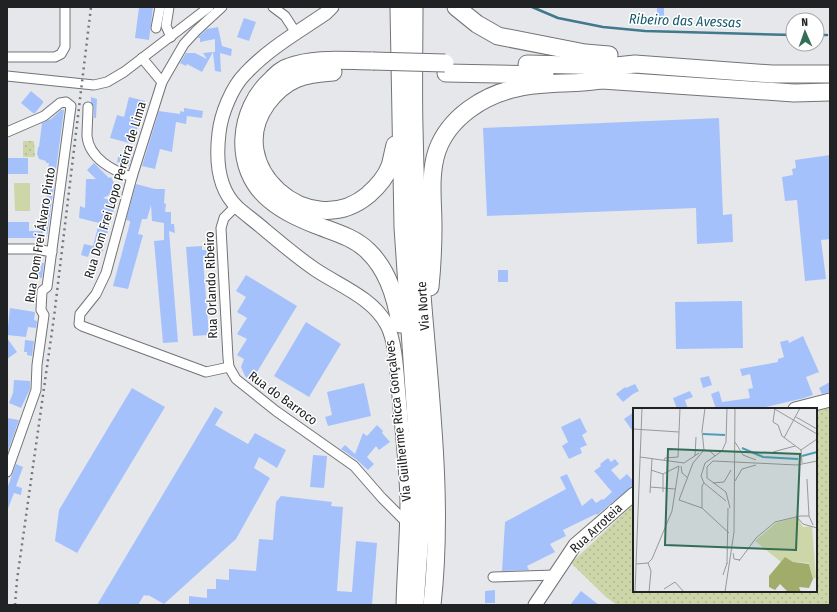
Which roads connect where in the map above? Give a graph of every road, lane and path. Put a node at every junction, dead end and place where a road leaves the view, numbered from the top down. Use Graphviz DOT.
graph roads {
  1 [pos="65,7"];
  2 [pos="160,7"];
  3 [pos="169,7"];
  4 [pos="209,7"];
  5 [pos="222,7"];
  6 [pos="273,7"];
  7 [pos="332,7"];
  8 [pos="399,7"];
  9 [pos="414,7"];
  10 [pos="456,7"];
  11 [pos="156,28"];
  12 [pos="296,33"];
  13 [pos="170,37"];
  14 [pos="7,57"];
  15 [pos="142,58"];
  16 [pos="635,64"];
  17 [pos="374,66"];
  18 [pos="446,68"];
  19 [pos="830,74"];
  20 [pos="7,76"];
  21 [pos="602,80"];
  22 [pos="162,82"];
  23 [pos="830,92"];
  24 [pos="88,107"];
  25 [pos="401,118"];
  26 [pos="7,132"];
  27 [pos="132,177"];
  28 [pos="236,206"];
  29 [pos="7,249"];
  30 [pos="52,252"];
  31 [pos="229,367"];
  32 [pos="830,400"];
  33 [pos="415,402"];
  34 [pos="799,408"];
  35 [pos="433,436"];
  36 [pos="7,472"];
  37 [pos="633,495"];
  38 [pos="407,523"];
  39 [pos="555,575"];
  40 [pos="493,578"];
  41 [pos="435,580"];
  42 [pos="403,605"];
  43 [pos="415,605"];
  44 [pos="432,605"];
  45 [pos="436,605"];
  46 [pos="535,605"];
  1 -- 14 [label="street"];
  2 -- 11 [label="street"];
  3 -- 13 [label="street"];
  4 -- 13 [label="street"];
  5 -- 22 [label="street, Rua Dom Frei Lopo Pereira de Lima"];
  6 -- 12 [label="street"];
  7 -- 12 [label="street, Via Guilherme Ricca Gonçalves"];
  8 -- 25 [label="highway, Via Norte"];
  9 -- 35 [label="highway, Via Norte"];
  10 -- 16 [label="highway"];
  12 -- 28 [label="street, Via Guilherme Ricca Gonçalves"];
  13 -- 15 [label="street"];
  15 -- 20 [label="street"];
  15 -- 22 [label="street"];
  16 -- 18 [label="highway"];
  16 -- 19 [label="highway"];
  17 -- 18 [label="highway"];
  17 -- 25 [label="highway"];
  17 -- 33 [label="highway"];
  18 -- 21 [label="highway"];
  21 -- 23 [label="highway"];
  21 -- 35 [label="highway"];
  22 -- 27 [label="street, Rua Dom Frei Lopo Pereira de Lima"];
  24 -- 27 [label="street"];
  25 -- 33 [label="highway, Via Norte"];
  26 -- 30 [label="street, Rua Dom Frei Álvaro Pinto"];
  27 -- 31 [label="street, Rua Dom Frei Lopo Pereira de Lima"];
  28 -- 31 [label="street, Rua Orlando Ribeiro"];
  28 -- 38 [label="street, Via Guilherme Ricca Gonçalves"];
  29 -- 30 [label="street"];
  30 -- 36 [label="street, Rua Dom Frei Álvaro Pinto"];
  31 -- 38 [label="street, Rua do Barroco"];
  32 -- 34 [label="street"];
  33 -- 43 [label="highway, Via Norte"];
  35 -- 41 [label="highway, Via Norte"];
  37 -- 39 [label="street, Rua Arroteia"];
  38 -- 42 [label="street, Via Guilherme Ricca Gonçalves"];
  39 -- 40 [label="street"];
  39 -- 46 [label="street, Rua Arroteia"];
  41 -- 44 [label="highway, Via Norte"];
  41 -- 45 [label="highway"];
}
